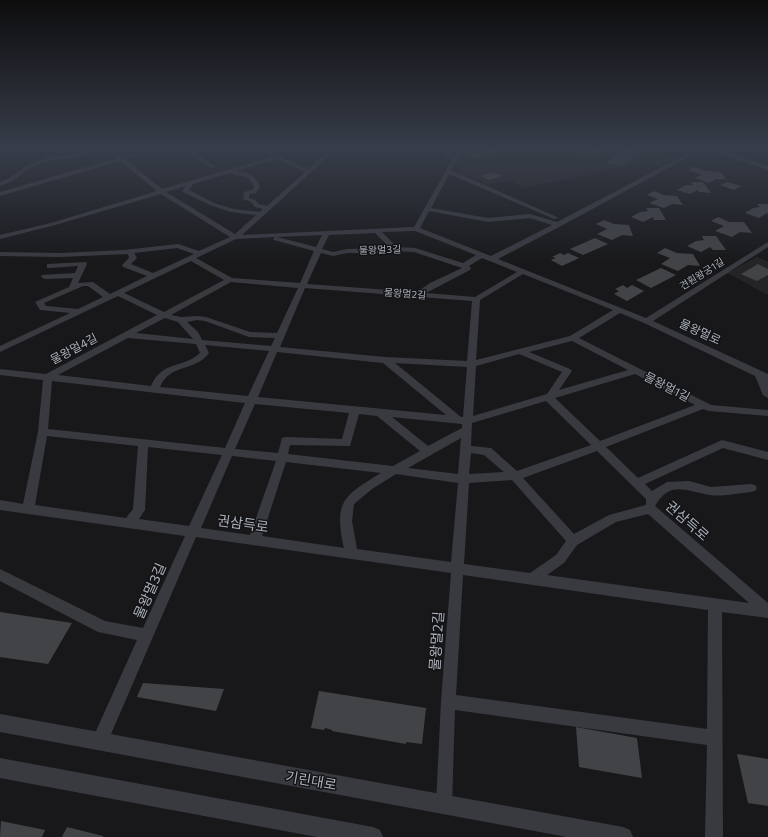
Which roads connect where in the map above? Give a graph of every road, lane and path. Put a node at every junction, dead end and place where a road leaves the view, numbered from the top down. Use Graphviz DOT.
graph roads {
  1 [pos="21,186"];
  2 [pos="155,186"];
  3 [pos="181,186"];
  4 [pos="189,186"];
  5 [pos="257,186"];
  6 [pos="294,186"];
  7 [pos="440,186"];
  8 [pos="480,186"];
  9 [pos="632,186"];
  10 [pos="162,192"];
  11 [pos="0,194"];
  12 [pos="268,208"];
  13 [pos="428,209"];
  14 [pos="261,214"];
  15 [pos="562,224"];
  16 [pos="416,229"];
  17 [pos="376,230"];
  18 [pos="326,233"];
  19 [pos="264,236"];
  20 [pos="0,237"];
  21 [pos="235,238"];
  22 [pos="768,244"];
  23 [pos="313,248"];
  24 [pos="395,249"];
  25 [pos="128,253"];
  26 [pos="0,254"];
  27 [pos="200,254"];
  28 [pos="481,255"];
  29 [pos="191,258"];
  30 [pos="492,259"];
  31 [pos="50,266"];
  32 [pos="464,266"];
  33 [pos="523,272"];
  34 [pos="78,275"];
  35 [pos="154,276"];
  36 [pos="45,277"];
  37 [pos="230,280"];
  38 [pos="302,286"];
  39 [pos="72,288"];
  40 [pos="118,293"];
  41 [pos="418,295"];
  42 [pos="109,297"];
  43 [pos="476,299"];
  44 [pos="620,310"];
  45 [pos="80,311"];
  46 [pos="163,315"];
  47 [pos="181,320"];
  48 [pos="647,321"];
  49 [pos="127,335"];
  50 [pos="280,336"];
  51 [pos="573,338"];
  52 [pos="199,342"];
  53 [pos="0,349"];
  54 [pos="274,349"];
  55 [pos="521,352"];
  56 [pos="385,360"];
  57 [pos="471,364"];
  58 [pos="634,371"];
  59 [pos="0,372"];
  60 [pos="759,373"];
  61 [pos="48,377"];
  62 [pos="768,378"];
  63 [pos="154,389"];
  64 [pos="550,395"];
  65 [pos="768,395"];
  66 [pos="251,400"];
  67 [pos="703,405"];
  68 [pos="359,410"];
  69 [pos="379,412"];
  70 [pos="768,413"];
  71 [pos="464,424"];
  72 [pos="44,432"];
  73 [pos="143,443"];
  74 [pos="599,446"];
  75 [pos="466,449"];
  76 [pos="228,452"];
  77 [pos="428,452"];
  78 [pos="768,456"];
  79 [pos="282,458"];
  80 [pos="394,470"];
  81 [pos="515,476"];
  82 [pos="463,479"];
  83 [pos="637,483"];
  84 [pos="751,488"];
  85 [pos="651,504"];
  86 [pos="0,505"];
  87 [pos="28,509"];
  88 [pos="129,523"];
  89 [pos="193,532"];
  90 [pos="254,541"];
  91 [pos="573,541"];
  92 [pos="352,554"];
  93 [pos="457,569"];
  94 [pos="0,575"];
  95 [pos="532,579"];
  96 [pos="715,605"];
  97 [pos="768,611"];
  98 [pos="147,635"];
  99 [pos="448,701"];
  100 [pos="0,723"];
  101 [pos="714,738"];
  102 [pos="99,742"];
  103 [pos="0,768"];
  104 [pos="444,805"];
  105 [pos="373,837"];
  106 [pos="623,837"];
  107 [pos="714,837"];
  1 -- 11 [label="street"];
  2 -- 10 [label="street"];
  3 -- 10 [label="street"];
  4 -- 14 [label="street"];
  5 -- 12 [label="street"];
  6 -- 12 [label="street"];
  7 -- 13 [label="street"];
  8 -- 15 [label="street"];
  9 -- 15 [label="street"];
  10 -- 20 [label="street"];
  10 -- 21 [label="street"];
  12 -- 14 [label="street"];
  13 -- 15 [label="street"];
  13 -- 16 [label="street"];
  14 -- 21 [label="street"];
  15 -- 30 [label="street"];
  16 -- 17 [label="street"];
  16 -- 28 [label="street, 물왕멀로"];
  17 -- 18 [label="street"];
  17 -- 24 [label="street"];
  18 -- 19 [label="street"];
  18 -- 23 [label="street, 물왕멀3길"];
  19 -- 21 [label="street"];
  19 -- 23 [label="street"];
  21 -- 27 [label="street"];
  22 -- 48 [label="street, 견훤왕궁1길"];
  23 -- 24 [label="street, 물왕멀3길"];
  23 -- 38 [label="street, 물왕멀3길"];
  24 -- 32 [label="street, 물왕멀3길"];
  25 -- 26 [label="street"];
  25 -- 27 [label="street"];
  25 -- 35 [label="street"];
  27 -- 29 [label="street"];
  28 -- 30 [label="street, 물왕멀로"];
  28 -- 32 [label="street"];
  29 -- 35 [label="street"];
  29 -- 37 [label="street"];
  30 -- 33 [label="street, 물왕멀로"];
  31 -- 34 [label="street"];
  32 -- 41 [label="street"];
  33 -- 43 [label="street"];
  33 -- 44 [label="street, 물왕멀로"];
  34 -- 36 [label="street"];
  34 -- 39 [label="street"];
  35 -- 40 [label="street"];
  37 -- 38 [label="street"];
  37 -- 46 [label="street, 물왕멀4길"];
  38 -- 41 [label="street, 물왕멀2길"];
  38 -- 50 [label="street, 물왕멀3길"];
  39 -- 42 [label="street"];
  39 -- 45 [label="street"];
  40 -- 42 [label="street"];
  40 -- 46 [label="street"];
  41 -- 43 [label="street, 물왕멀2길"];
  42 -- 45 [label="street"];
  43 -- 57 [label="street, 물왕멀2길"];
  44 -- 48 [label="street, 물왕멀로"];
  44 -- 51 [label="street"];
  45 -- 53 [label="street"];
  46 -- 47 [label="street"];
  46 -- 49 [label="street, 물왕멀4길"];
  47 -- 50 [label="street"];
  47 -- 52 [label="street"];
  48 -- 60 [label="street, 물왕멀로"];
  49 -- 52 [label="street"];
  49 -- 61 [label="street, 물왕멀4길"];
  50 -- 54 [label="street, 물왕멀3길"];
  51 -- 55 [label="street"];
  51 -- 58 [label="street, 물왕멀1길"];
  52 -- 54 [label="street"];
  52 -- 63 [label="street"];
  54 -- 56 [label="street"];
  54 -- 66 [label="street, 물왕멀3길"];
  55 -- 57 [label="street"];
  55 -- 64 [label="street"];
  56 -- 57 [label="street"];
  56 -- 71 [label="street"];
  57 -- 71 [label="street, 물왕멀2길"];
  58 -- 64 [label="street"];
  58 -- 67 [label="street, 물왕멀1길"];
  59 -- 61 [label="street"];
  60 -- 62 [label="street, 물왕멀로"];
  60 -- 65 [label="street"];
  61 -- 63 [label="street"];
  61 -- 72 [label="street, 물왕멀4길"];
  63 -- 66 [label="street"];
  64 -- 71 [label="street"];
  64 -- 74 [label="street"];
  66 -- 68 [label="street"];
  66 -- 76 [label="street, 물왕멀3길"];
  67 -- 70 [label="street, 물왕멀1길"];
  67 -- 74 [label="street"];
  68 -- 69 [label="street"];
  68 -- 79 [label="street"];
  69 -- 71 [label="street"];
  69 -- 77 [label="street"];
  71 -- 75 [label="street, 물왕멀2길"];
  71 -- 77 [label="street"];
  72 -- 73 [label="street"];
  72 -- 87 [label="street, 물왕멀4길"];
  73 -- 76 [label="street"];
  73 -- 88 [label="street"];
  74 -- 81 [label="street"];
  74 -- 83 [label="street"];
  75 -- 81 [label="street"];
  75 -- 82 [label="street, 물왕멀2길"];
  76 -- 79 [label="street"];
  76 -- 89 [label="street, 물왕멀3길"];
  77 -- 80 [label="street"];
  78 -- 83 [label="street"];
  79 -- 80 [label="street"];
  79 -- 90 [label="street"];
  80 -- 82 [label="street"];
  80 -- 92 [label="street"];
  81 -- 82 [label="street"];
  81 -- 91 [label="street"];
  82 -- 93 [label="street, 물왕멀2길"];
  83 -- 85 [label="street"];
  84 -- 85 [label="street"];
  85 -- 91 [label="street, 권삼득로"];
  85 -- 97 [label="street, 권삼득로"];
  86 -- 87 [label="street, 권삼득로"];
  87 -- 88 [label="street, 권삼득로"];
  88 -- 89 [label="street, 권삼득로"];
  89 -- 90 [label="street, 권삼득로"];
  89 -- 98 [label="street, 물왕멀3길"];
  90 -- 92 [label="street, 권삼득로"];
  91 -- 95 [label="street, 권삼득로"];
  92 -- 93 [label="street, 권삼득로"];
  93 -- 95 [label="street, 권삼득로"];
  93 -- 99 [label="street, 물왕멀2길"];
  94 -- 98 [label="street"];
  95 -- 96 [label="street, 권삼득로"];
  96 -- 97 [label="street, 권삼득로"];
  96 -- 101 [label="street"];
  98 -- 102 [label="street, 물왕멀3길"];
  99 -- 101 [label="street"];
  99 -- 104 [label="street, 물왕멀2길"];
  100 -- 102 [label="street, 기린대로"];
  101 -- 107 [label="street"];
  102 -- 104 [label="street, 기린대로"];
  103 -- 105 [label="street"];
  104 -- 106 [label="street, 기린대로"];
}
